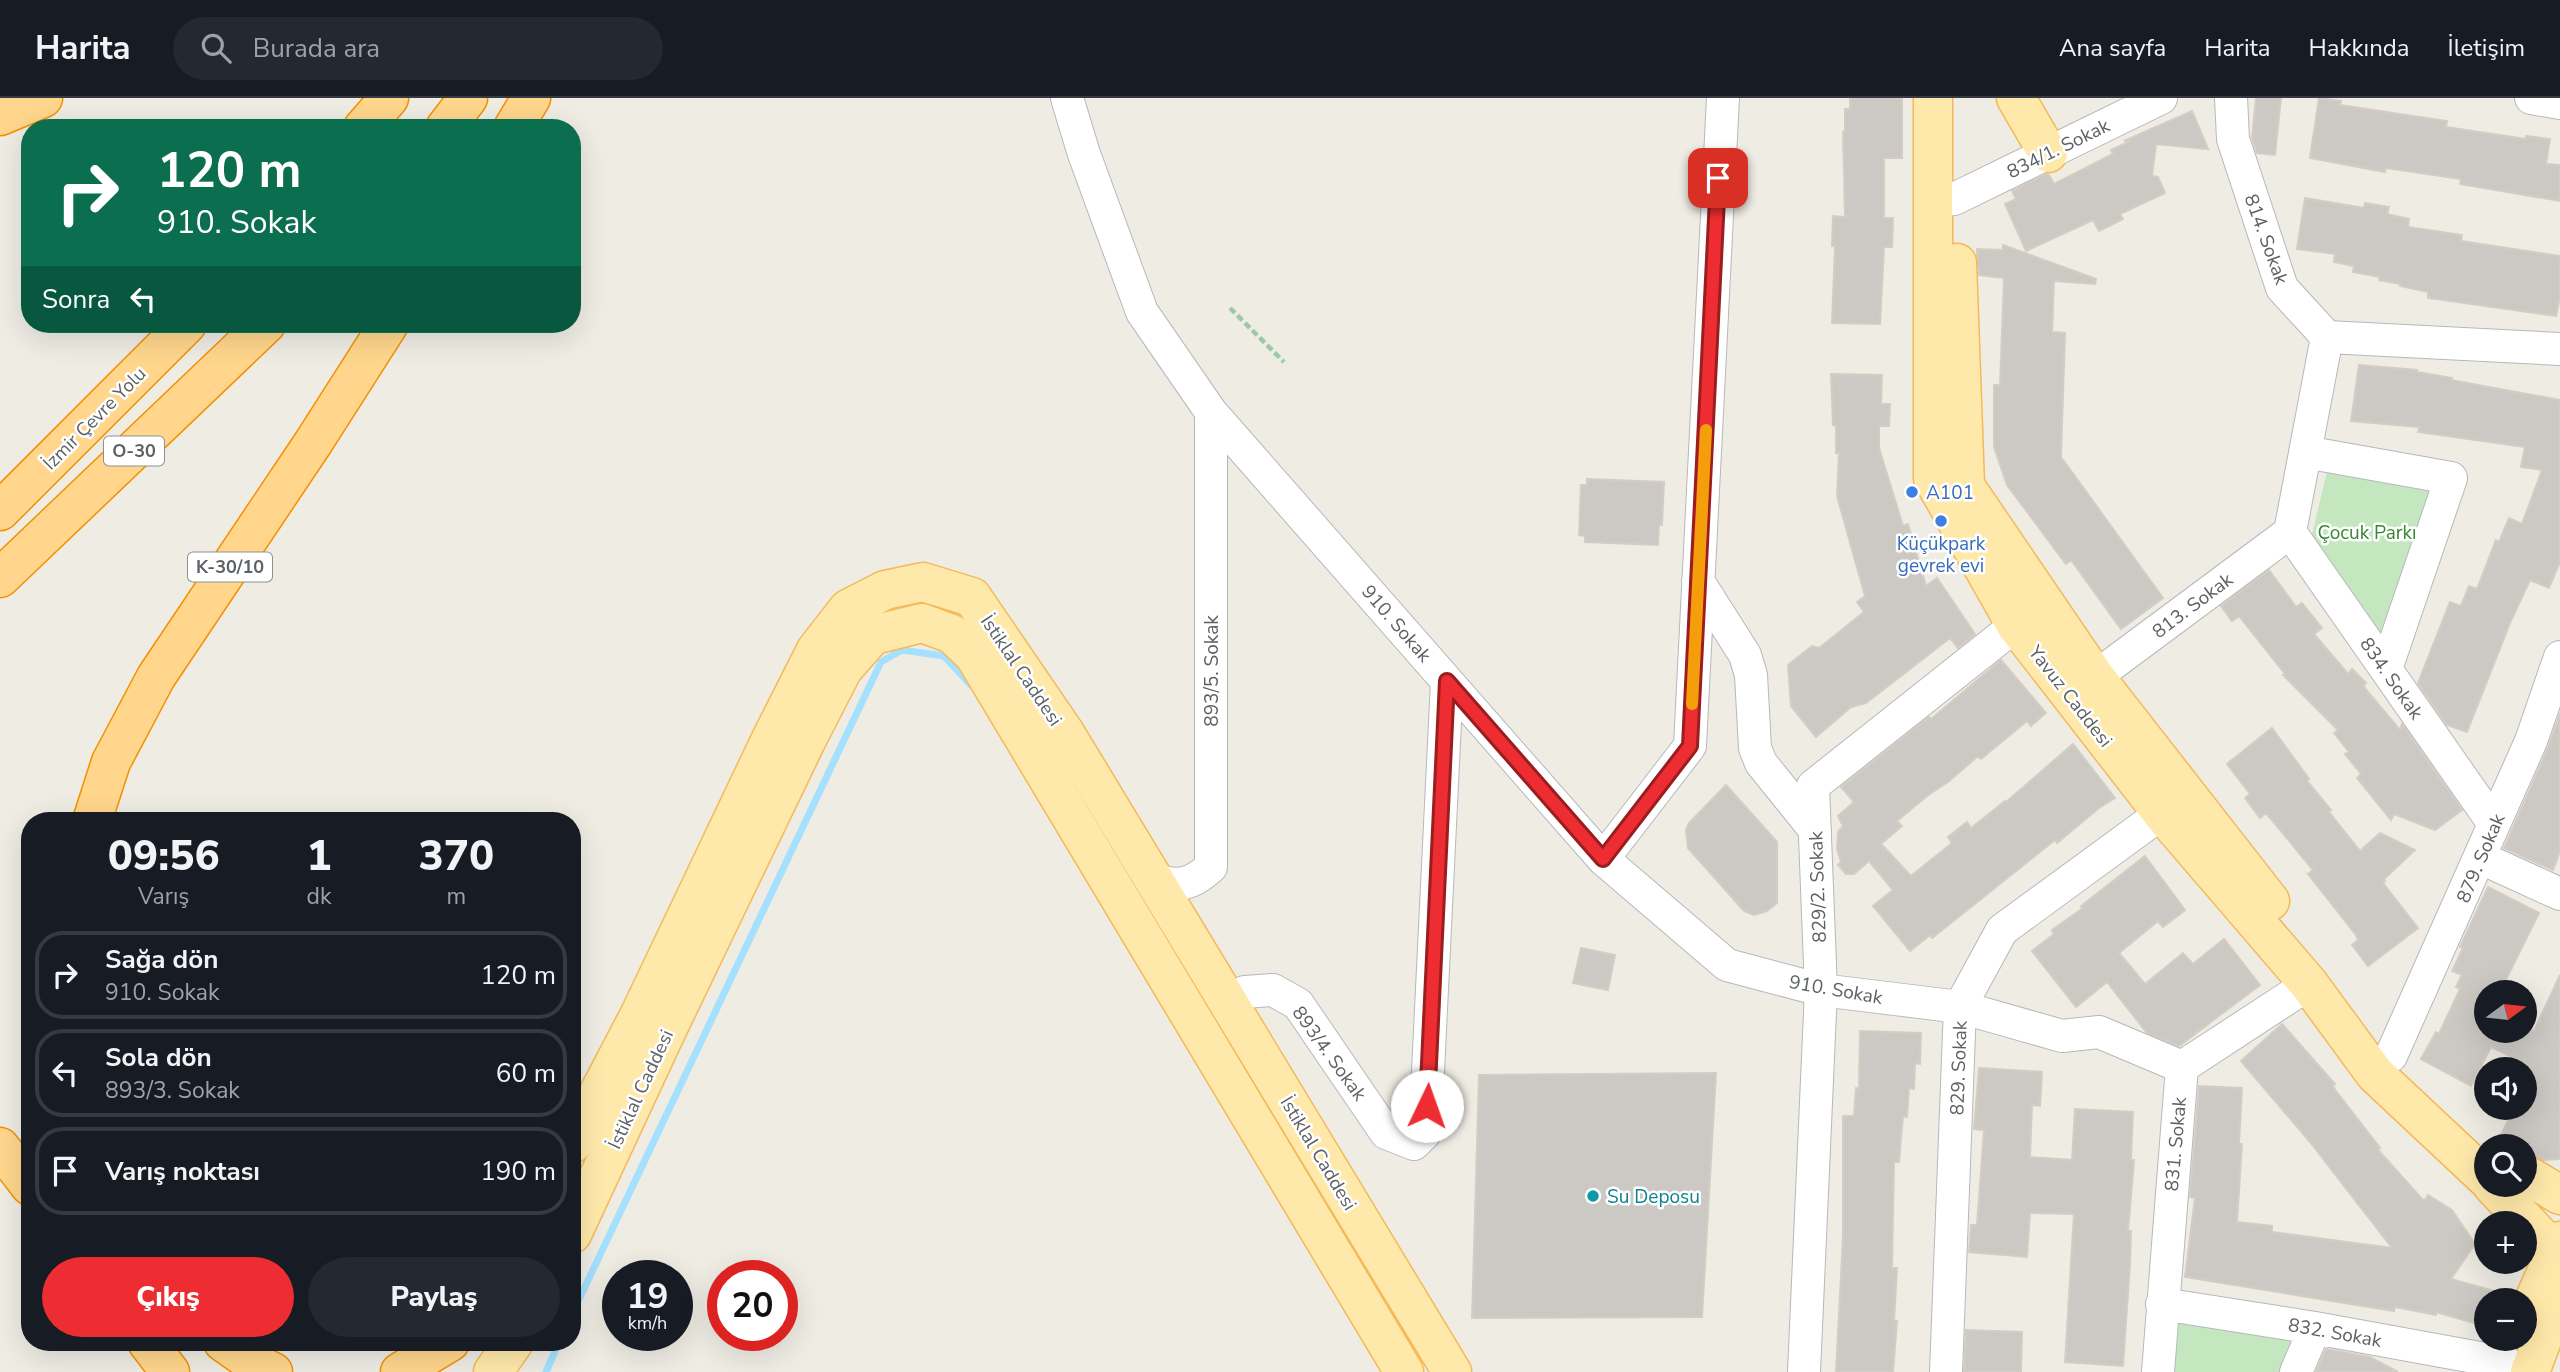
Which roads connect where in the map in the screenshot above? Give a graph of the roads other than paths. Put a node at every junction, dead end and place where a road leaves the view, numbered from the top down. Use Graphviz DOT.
graph roads {
  1 [pos="43,98"];
  2 [pos="389,98"];
  3 [pos="468,98"];
  4 [pos="531,98"];
  5 [pos="1067,98"];
  6 [pos="1723,98"];
  7 [pos="1933,98"];
  8 [pos="1958,98"];
  9 [pos="2016,98"];
  10 [pos="2161,98"];
  11 [pos="2231,98"];
  12 [pos="2530,98"];
  13 [pos="2560,103"];
  14 [pos="0,116"];
  15 [pos="371,119"];
  16 [pos="452,119"];
  17 [pos="518,119"];
  18 [pos="2048,153"];
  19 [pos="1943,200"];
  20 [pos="178,333"];
  21 [pos="257,333"];
  22 [pos="383,333"];
  23 [pos="2327,337"];
  24 [pos="2560,349"];
  25 [pos="1211,412"];
  26 [pos="2305,452"];
  27 [pos="0,511"];
  28 [pos="2290,532"];
  29 [pos="0,578"];
  30 [pos="1698,581"];
  31 [pos="2016,625"];
  32 [pos="2560,657"];
  33 [pos="2386,669"];
  34 [pos="2095,677"];
  35 [pos="1447,681"];
  36 [pos="95,812"];
  37 [pos="2162,813"];
  38 [pos="2494,824"];
  39 [pos="1815,830"];
  40 [pos="2481,858"];
  41 [pos="1603,859"];
  42 [pos="1154,880"];
  43 [pos="2560,894"];
  44 [pos="2309,984"];
  45 [pos="1821,990"];
  46 [pos="1960,1007"];
  47 [pos="1231,1008"];
  48 [pos="2391,1056"];
  49 [pos="2182,1067"];
  50 [pos="581,1127"];
  51 [pos="2477,1134"];
  52 [pos="2,1149"];
  53 [pos="2474,1168"];
  54 [pos="21,1174"];
  55 [pos="2537,1181"];
  56 [pos="2560,1195"];
  57 [pos="2504,1197"];
  58 [pos="581,1215"];
  59 [pos="2558,1249"];
  60 [pos="2560,1292"];
  61 [pos="2537,1295"];
  62 [pos="2162,1304"];
  63 [pos="2315,1328"];
  64 [pos="149,1351"];
  65 [pos="153,1351"];
  66 [pos="205,1351"];
  67 [pos="236,1351"];
  68 [pos="435,1351"];
  69 [pos="455,1351"];
  70 [pos="508,1351"];
  71 [pos="2514,1361"];
  72 [pos="156,1372"];
  73 [pos="170,1372"];
  74 [pos="222,1372"];
  75 [pos="273,1372"];
  76 [pos="400,1372"];
  77 [pos="438,1372"];
  78 [pos="493,1372"];
  79 [pos="1404,1372"];
  80 [pos="1452,1372"];
  81 [pos="1804,1372"];
  82 [pos="1947,1372"];
  83 [pos="2158,1372"];
  84 [pos="2296,1372"];
  1 -- 14 [label="highway"];
  2 -- 15 [label="highway"];
  3 -- 16 [label="highway"];
  4 -- 17 [label="highway"];
  5 -- 25 [label="street, 910. Sokak"];
  6 -- 30 [label="street"];
  7 -- 19 [label="main road, Yavuz Caddesi"];
  8 -- 19 [label="main road, Yavuz Caddesi"];
  9 -- 18 [label="main road"];
  10 -- 18 [label="street, 834/1. Sokak"];
  11 -- 23 [label="street, 814. Sokak"];
  12 -- 13 [label="street"];
  18 -- 19 [label="street, 834/1. Sokak"];
  19 -- 31 [label="main road, Yavuz Caddesi"];
  19 -- 34 [label="main road, Yavuz Caddesi"];
  20 -- 27 [label="highway, İzmir Çevre Yolu / O-30"];
  21 -- 29 [label="highway, O-30"];
  22 -- 36 [label="highway, K-30/10"];
  23 -- 24 [label="street"];
  23 -- 26 [label="street"];
  25 -- 35 [label="street, 910. Sokak"];
  25 -- 42 [label="street, 893/5. Sokak"];
  26 -- 28 [label="street"];
  26 -- 33 [label="street"];
  28 -- 33 [label="street, 834. Sokak"];
  28 -- 34 [label="street, 813. Sokak"];
  30 -- 39 [label="street"];
  30 -- 41 [label="street"];
  31 -- 37 [label="main road, Yavuz Caddesi"];
  31 -- 39 [label="street, 829/2. Sokak"];
  32 -- 38 [label="street, 879. Sokak"];
  33 -- 38 [label="street, 834. Sokak"];
  34 -- 48 [label="main road, Yavuz Caddesi"];
  35 -- 41 [label="street, 910. Sokak"];
  35 -- 47 [label="street, 893/4. Sokak"];
  37 -- 44 [label="main road, Yavuz Caddesi"];
  37 -- 46 [label="street, 829. Sokak"];
  38 -- 40 [label="street, 879. Sokak"];
  39 -- 45 [label="street, 829/2. Sokak"];
  40 -- 43 [label="street"];
  40 -- 48 [label="street, 879. Sokak"];
  41 -- 45 [label="street, 910. Sokak"];
  42 -- 47 [label="main road, İstiklal Caddesi"];
  42 -- 50 [label="main road, İstiklal Caddesi"];
  44 -- 49 [label="street"];
  44 -- 53 [label="main road, Yavuz Caddesi"];
  45 -- 46 [label="street, 910. Sokak"];
  45 -- 81 [label="street, 829/2. Sokak"];
  46 -- 49 [label="street, 910. Sokak"];
  46 -- 82 [label="street, 829. Sokak"];
  47 -- 80 [label="main road, İstiklal Caddesi"];
  48 -- 51 [label="main road, Yavuz Caddesi"];
  49 -- 62 [label="street, 831. Sokak"];
  52 -- 54 [label="highway"];
  55 -- 56 [label="main road"];
  57 -- 59 [label="main road"];
  58 -- 79 [label="main road, İstiklal Caddesi"];
  59 -- 61 [label="main road"];
  60 -- 71 [label="main road"];
  62 -- 63 [label="street, 832. Sokak"];
  62 -- 83 [label="street, 831. Sokak"];
  63 -- 71 [label="street, 832. Sokak"];
  63 -- 84 [label="street"];
  64 -- 72 [label="highway"];
  65 -- 73 [label="highway"];
  66 -- 74 [label="highway"];
  67 -- 75 [label="highway"];
  68 -- 76 [label="highway"];
  69 -- 77 [label="main road"];
  70 -- 78 [label="main road"];
}
